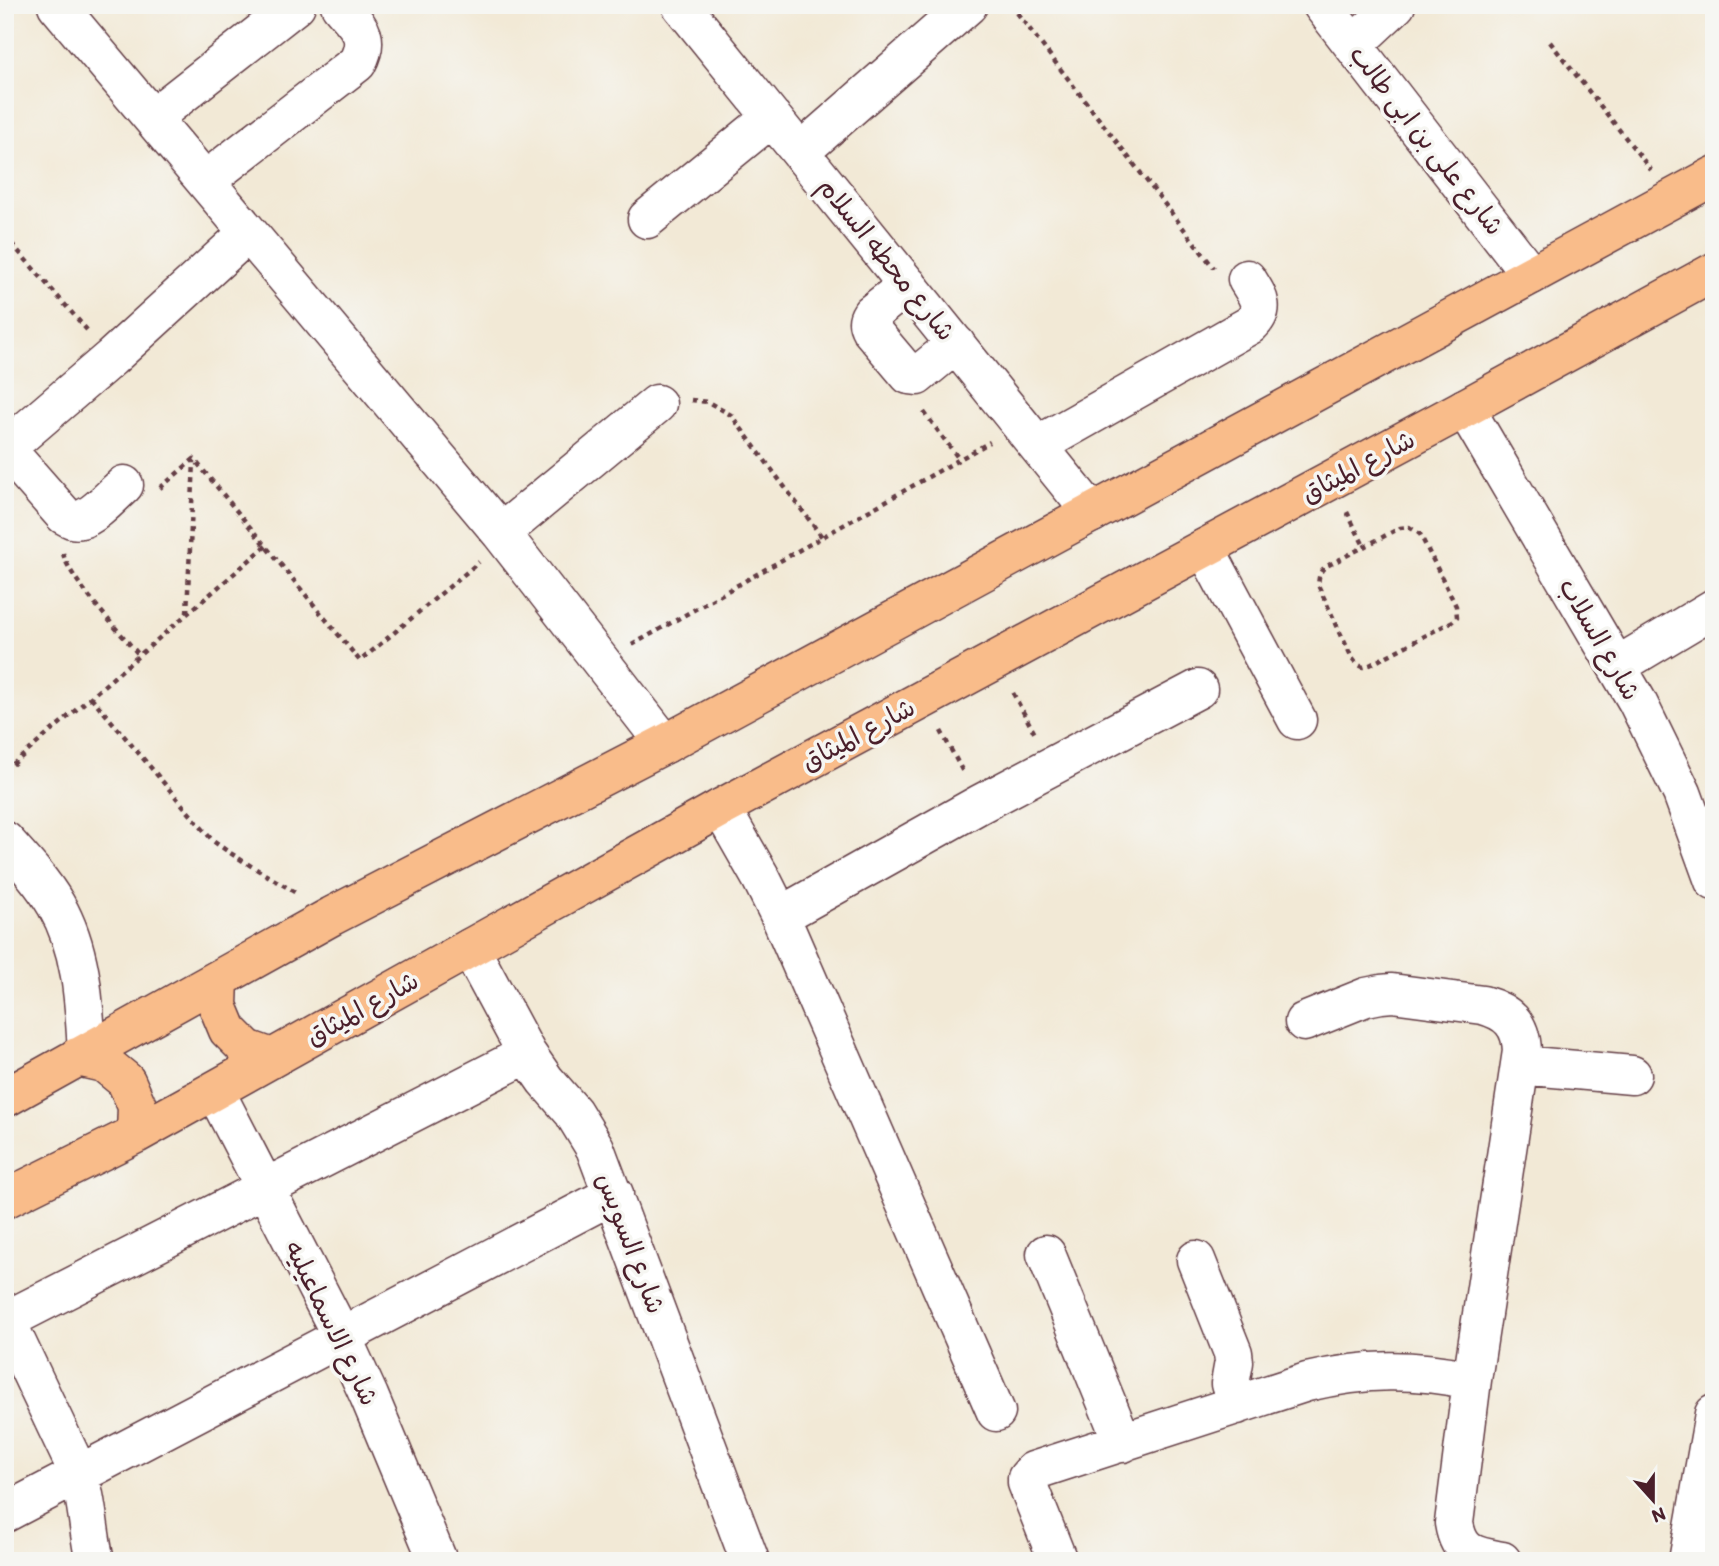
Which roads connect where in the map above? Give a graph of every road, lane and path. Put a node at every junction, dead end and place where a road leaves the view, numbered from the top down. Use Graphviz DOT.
graph roads {
  1 [pos="57,5"];
  2 [pos="296,5"];
  3 [pos="340,5"];
  4 [pos="681,5"];
  5 [pos="968,5"];
  6 [pos="1011,5"];
  7 [pos="1322,5"];
  8 [pos="1395,5"];
  9 [pos="1550,42"];
  10 [pos="1353,44"];
  11 [pos="772,117"];
  12 [pos="152,118"];
  13 [pos="800,152"];
  14 [pos="1714,176"];
  15 [pos="205,181"];
  16 [pos="1673,198"];
  17 [pos="647,219"];
  18 [pos="248,233"];
  19 [pos="5,236"];
  20 [pos="1714,272"];
  21 [pos="1531,275"];
  22 [pos="908,285"];
  23 [pos="1253,290"];
  24 [pos="956,344"];
  25 [pos="111,358"];
  26 [pos="909,375"];
  27 [pos="657,404"];
  28 [pos="1465,408"];
  29 [pos="1029,435"];
  30 [pos="6,449"];
  31 [pos="194,459"];
  32 [pos="959,459"];
  33 [pos="139,489"];
  34 [pos="1092,513"];
  35 [pos="64,515"];
  36 [pos="504,536"];
  37 [pos="822,537"];
  38 [pos="266,546"];
  39 [pos="1205,548"];
  40 [pos="1456,606"];
  41 [pos="1714,608"];
  42 [pos="187,614"];
  43 [pos="139,655"];
  44 [pos="996,660"];
  45 [pos="602,662"];
  46 [pos="1617,666"];
  47 [pos="1198,690"];
  48 [pos="92,697"];
  49 [pos="924,699"];
  50 [pos="1297,720"];
  51 [pos="665,744"];
  52 [pos="1052,766"];
  53 [pos="5,771"];
  54 [pos="980,804"];
  55 [pos="721,808"];
  56 [pos="5,841"];
  57 [pos="1714,881"];
  58 [pos="332,916"];
  59 [pos="780,916"];
  60 [pos="470,948"];
  61 [pos="219,979"];
  62 [pos="1304,1022"];
  63 [pos="83,1054"];
  64 [pos="527,1054"];
  65 [pos="272,1058"];
  66 [pos="1520,1065"];
  67 [pos="1632,1075"];
  68 [pos="215,1091"];
  69 [pos="5,1098"];
  70 [pos="136,1133"];
  71 [pos="265,1188"];
  72 [pos="614,1194"];
  73 [pos="5,1199"];
  74 [pos="1046,1254"];
  75 [pos="1196,1260"];
  76 [pos="6,1320"];
  77 [pos="342,1337"];
  78 [pos="1472,1380"];
  79 [pos="1237,1405"];
  80 [pos="996,1412"];
  81 [pos="1714,1414"];
  82 [pos="1123,1443"];
  83 [pos="79,1474"];
  84 [pos="5,1513"];
  85 [pos="95,1561"];
  86 [pos="438,1561"];
  87 [pos="750,1561"];
  88 [pos="1058,1561"];
  89 [pos="1502,1561"];
  90 [pos="1688,1561"];
  1 -- 12 [label="street"];
  2 -- 12 [label="street"];
  3 -- 15 [label="street"];
  4 -- 11 [label="street, شارع محطه السلام"];
  5 -- 13 [label="street"];
  6 -- 23 [label="path"];
  7 -- 10 [label="street, شارع على بن ابى طالب"];
  8 -- 10 [label="street"];
  9 -- 16 [label="path"];
  10 -- 21 [label="street, شارع على بن ابى طالب"];
  11 -- 13 [label="street, شارع محطه السلام"];
  11 -- 17 [label="street"];
  12 -- 15 [label="street"];
  13 -- 22 [label="street, شارع محطه السلام"];
  14 -- 16 [label="main road"];
  15 -- 18 [label="street"];
  16 -- 21 [label="main road"];
  18 -- 25 [label="street"];
  18 -- 36 [label="street"];
  19 -- 25 [label="path"];
  20 -- 28 [label="main road, شارع الميثاق"];
  21 -- 34 [label="main road"];
  22 -- 24 [label="street, شارع محطه السلام"];
  22 -- 26 [label="street"];
  23 -- 29 [label="street"];
  24 -- 26 [label="street"];
  24 -- 29 [label="street, شارع محطه السلام"];
  25 -- 30 [label="street"];
  26 -- 32 [label="path"];
  27 -- 36 [label="street"];
  27 -- 37 [label="path"];
  28 -- 39 [label="main road, شارع الميثاق"];
  28 -- 46 [label="street, شارع السلاب"];
  29 -- 32 [label="path"];
  29 -- 34 [label="street, شارع محطه السلام"];
  30 -- 35 [label="street"];
  31 -- 33 [label="path"];
  31 -- 38 [label="path"];
  31 -- 42 [label="path"];
  32 -- 37 [label="path"];
  33 -- 35 [label="street"];
  34 -- 51 [label="main road"];
  35 -- 43 [label="path"];
  36 -- 38 [label="path"];
  36 -- 45 [label="street"];
  37 -- 45 [label="path"];
  38 -- 42 [label="path"];
  39 -- 44 [label="main road, شارع الميثاق"];
  39 -- 50 [label="street"];
  40 -- 40 [label="path"];
  41 -- 46 [label="street"];
  42 -- 43 [label="path"];
  43 -- 48 [label="path"];
  44 -- 49 [label="main road, شارع الميثاق"];
  44 -- 52 [label="path"];
  45 -- 51 [label="street"];
  46 -- 57 [label="street, شارع السلاب"];
  47 -- 52 [label="street"];
  48 -- 53 [label="path"];
  48 -- 58 [label="path"];
  49 -- 54 [label="path"];
  49 -- 55 [label="main road, شارع الميثاق"];
  51 -- 58 [label="main road"];
  52 -- 54 [label="street"];
  54 -- 59 [label="street"];
  55 -- 59 [label="street"];
  55 -- 60 [label="main road, شارع الميثاق"];
  56 -- 63 [label="street"];
  58 -- 61 [label="main road"];
  59 -- 80 [label="street"];
  60 -- 64 [label="street, شارع السويس"];
  60 -- 65 [label="main road, شارع الميثاق"];
  61 -- 63 [label="main road"];
  61 -- 65 [label="main road"];
  62 -- 66 [label="street"];
  63 -- 69 [label="main road"];
  63 -- 70 [label="main road"];
  64 -- 71 [label="street"];
  64 -- 72 [label="street, شارع السويس"];
  65 -- 68 [label="main road, شارع الميثاق"];
  66 -- 67 [label="street"];
  66 -- 78 [label="street"];
  68 -- 70 [label="main road, شارع الميثاق"];
  68 -- 71 [label="street, شارع الاسماعيليه"];
  70 -- 73 [label="main road, شارع الميثاق"];
  71 -- 76 [label="street"];
  71 -- 77 [label="street, شارع الاسماعيليه"];
  72 -- 77 [label="street"];
  72 -- 87 [label="street, شارع السويس"];
  74 -- 82 [label="street"];
  75 -- 79 [label="street"];
  76 -- 83 [label="street"];
  77 -- 83 [label="street"];
  77 -- 86 [label="street, شارع الاسماعيليه"];
  78 -- 79 [label="street"];
  78 -- 89 [label="street"];
  79 -- 82 [label="street"];
  81 -- 90 [label="street"];
  82 -- 88 [label="street"];
  83 -- 84 [label="street"];
  83 -- 85 [label="street"];
}
